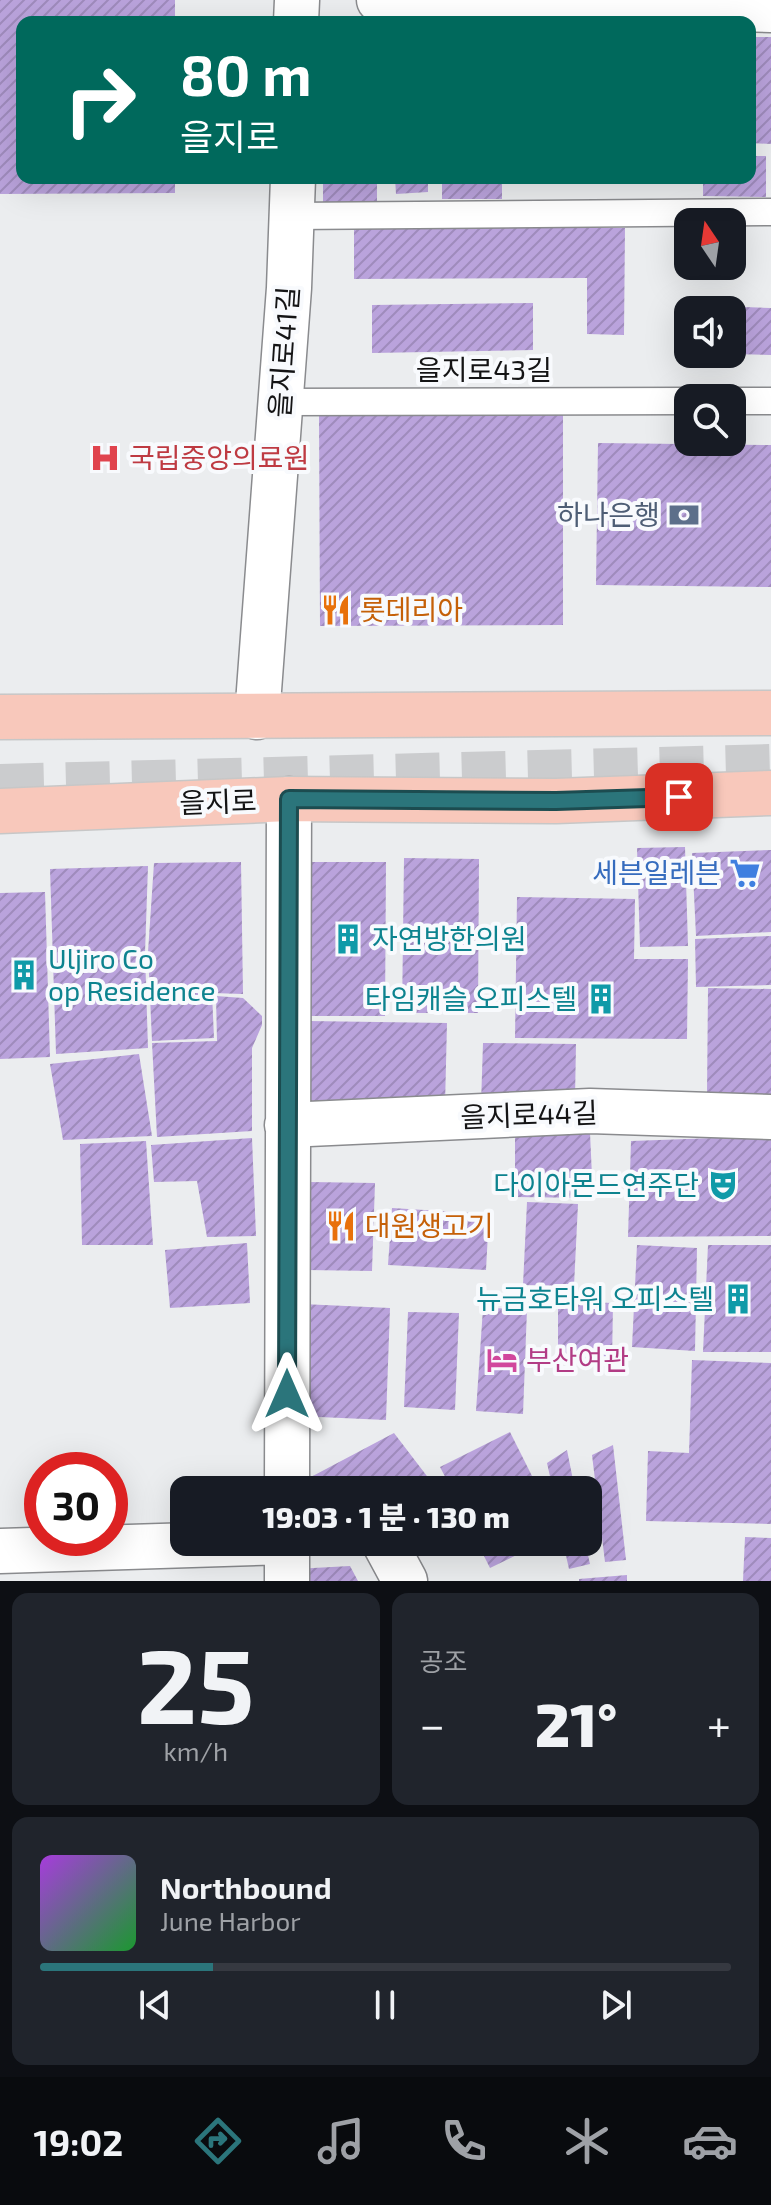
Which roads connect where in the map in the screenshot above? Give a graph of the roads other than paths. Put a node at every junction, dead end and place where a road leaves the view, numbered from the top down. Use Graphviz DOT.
graph roads {
  1 [pos="379,0"];
  2 [pos="771,10"];
  3 [pos="292,197"];
  4 [pos="771,212"];
  5 [pos="674,401"];
  6 [pos="746,401"];
  7 [pos="771,401"];
  8 [pos="281,402"];
  9 [pos="771,713"];
  10 [pos="0,717"];
  11 [pos="257,717"];
  12 [pos="771,793"];
  13 [pos="289,799"];
  14 [pos="0,811"];
  15 [pos="771,1117"];
  16 [pos="287,1125"];
  17 [pos="287,1476"];
  18 [pos="170,1546"];
  19 [pos="0,1551"];
  20 [pos="287,1556"];
  21 [pos="392,1556"];
  22 [pos="287,1581"];
  23 [pos="405,1581"];
  1 -- 2 [label="street"];
  3 -- 4 [label="lane"];
  3 -- 8 [label="street, 을지로41길"];
  5 -- 8 [label="lane, 을지로43길"];
  6 -- 7 [label="lane"];
  8 -- 11 [label="street, 을지로41길"];
  9 -- 11 [label="main road"];
  10 -- 11 [label="main road"];
  12 -- 13 [label="main road, 을지로"];
  13 -- 14 [label="main road, 을지로"];
  13 -- 16 [label="street"];
  15 -- 16 [label="street, 을지로44길"];
  16 -- 17 [label="street"];
  18 -- 19 [label="street"];
  20 -- 22 [label="street"];
  21 -- 23 [label="street"];
}
